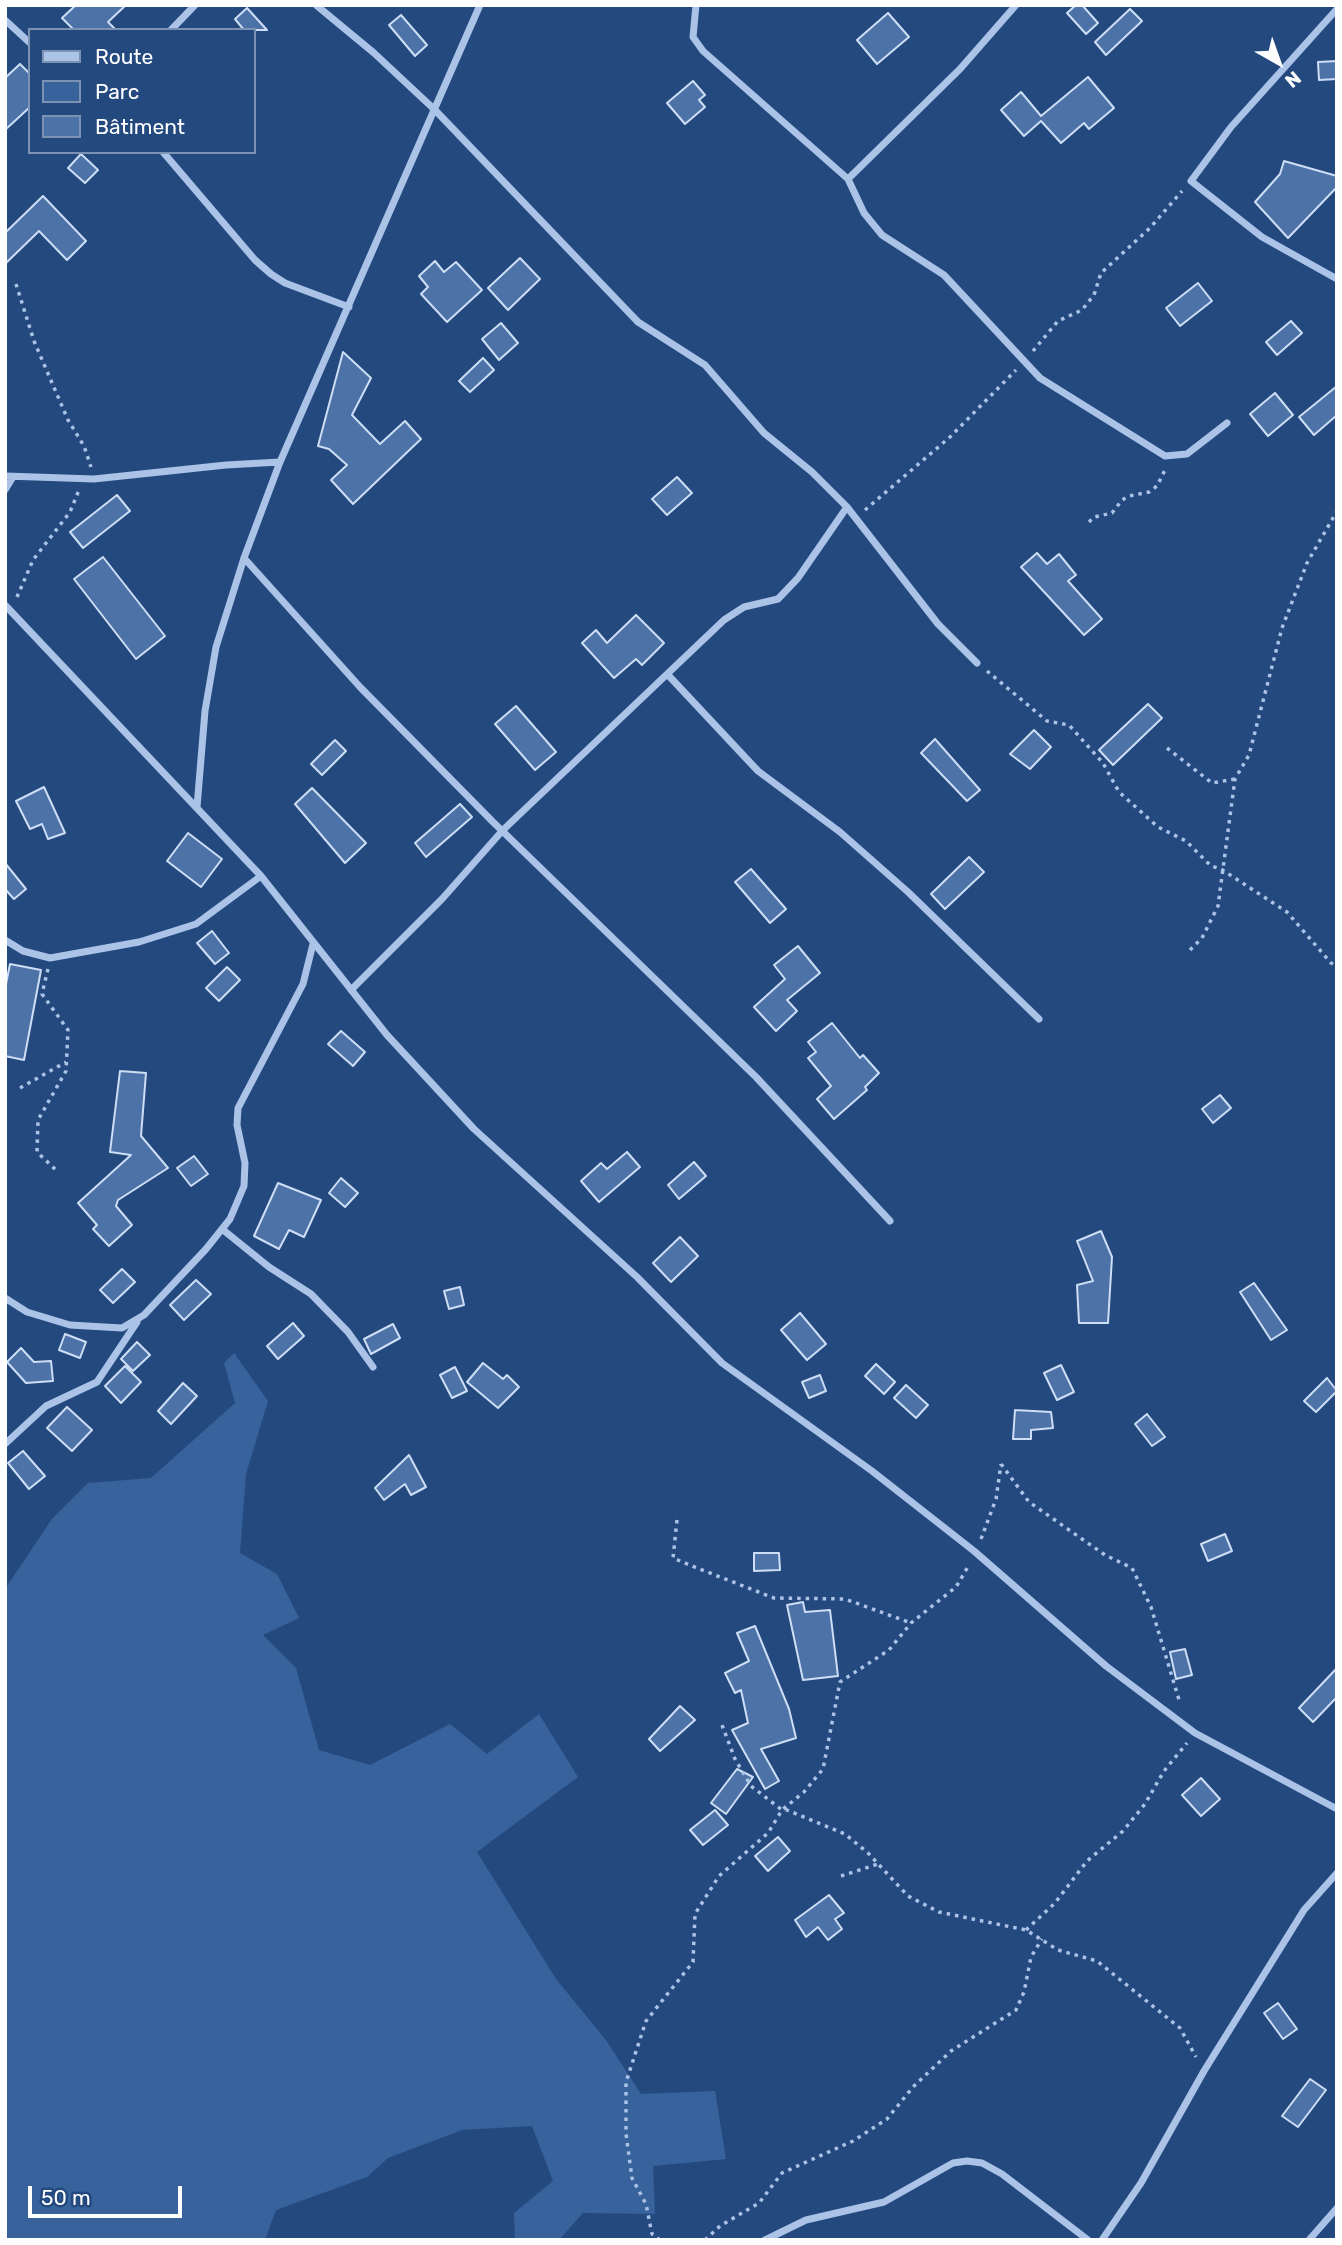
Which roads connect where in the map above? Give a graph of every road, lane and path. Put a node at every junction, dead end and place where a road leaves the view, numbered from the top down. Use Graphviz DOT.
graph roads {
  1 [pos="195,5"];
  2 [pos="316,5"];
  3 [pos="480,5"];
  4 [pos="696,5"];
  5 [pos="1016,5"];
  6 [pos="1337,7"];
  7 [pos="5,20"];
  8 [pos="173,28"];
  9 [pos="28,41"];
  10 [pos="435,110"];
  11 [pos="165,154"];
  12 [pos="848,179"];
  13 [pos="1191,180"];
  14 [pos="1337,279"];
  15 [pos="16,284"];
  16 [pos="349,307"];
  17 [pos="1025,360"];
  18 [pos="1227,423"];
  19 [pos="1165,456"];
  20 [pos="280,462"];
  21 [pos="9,476"];
  22 [pos="94,479"];
  23 [pos="76,480"];
  24 [pos="5,490"];
  25 [pos="847,507"];
  26 [pos="1337,511"];
  27 [pos="856,518"];
  28 [pos="1089,522"];
  29 [pos="244,558"];
  30 [pos="5,605"];
  31 [pos="11,611"];
  32 [pos="977,663"];
  33 [pos="669,676"];
  34 [pos="1167,748"];
  35 [pos="1235,779"];
  36 [pos="197,807"];
  37 [pos="503,830"];
  38 [pos="1221,869"];
  39 [pos="261,876"];
  40 [pos="5,940"];
  41 [pos="313,944"];
  42 [pos="1190,950"];
  43 [pos="50,958"];
  44 [pos="1337,966"];
  45 [pos="351,990"];
  46 [pos="1039,1018"];
  47 [pos="66,1062"];
  48 [pos="20,1088"];
  49 [pos="56,1170"];
  50 [pos="890,1221"];
  51 [pos="222,1229"];
  52 [pos="5,1298"];
  53 [pos="137,1321"];
  54 [pos="373,1367"];
  55 [pos="5,1444"];
  56 [pos="677,1520"];
  57 [pos="974,1552"];
  58 [pos="911,1623"];
  59 [pos="1182,1710"];
  60 [pos="722,1725"];
  61 [pos="1195,1733"];
  62 [pos="1337,1809"];
  63 [pos="782,1810"];
  64 [pos="878,1864"];
  65 [pos="1337,1873"];
  66 [pos="841,1876"];
  67 [pos="1026,1930"];
  68 [pos="1042,1939"];
  69 [pos="1204,2071"];
  70 [pos="1337,2208"];
  71 [pos="660,2240"];
  72 [pos="705,2240"];
  73 [pos="765,2240"];
  74 [pos="1088,2240"];
  75 [pos="1102,2240"];
  76 [pos="1309,2240"];
  1 -- 8 [label="street"];
  2 -- 10 [label="street"];
  3 -- 10 [label="street"];
  4 -- 12 [label="street"];
  5 -- 12 [label="street"];
  6 -- 13 [label="street"];
  7 -- 9 [label="street"];
  10 -- 16 [label="street"];
  10 -- 25 [label="street"];
  11 -- 16 [label="street"];
  12 -- 17 [label="street"];
  13 -- 14 [label="street"];
  13 -- 17 [label="path"];
  15 -- 22 [label="path"];
  16 -- 20 [label="street"];
  17 -- 19 [label="street"];
  17 -- 27 [label="path"];
  18 -- 19 [label="street"];
  19 -- 28 [label="path"];
  20 -- 22 [label="street"];
  20 -- 29 [label="street"];
  21 -- 23 [label="street"];
  21 -- 24 [label="street"];
  22 -- 23 [label="street"];
  23 -- 31 [label="path"];
  25 -- 27 [label="street"];
  25 -- 33 [label="street"];
  26 -- 35 [label="path"];
  27 -- 32 [label="street"];
  29 -- 36 [label="street"];
  29 -- 37 [label="street"];
  30 -- 31 [label="street"];
  31 -- 36 [label="street"];
  32 -- 38 [label="path"];
  33 -- 37 [label="street"];
  33 -- 46 [label="street"];
  34 -- 35 [label="path"];
  35 -- 38 [label="path"];
  36 -- 39 [label="street"];
  37 -- 45 [label="street"];
  37 -- 50 [label="street"];
  38 -- 42 [label="path"];
  38 -- 44 [label="path"];
  39 -- 41 [label="street"];
  39 -- 43 [label="street"];
  40 -- 43 [label="street"];
  41 -- 45 [label="street"];
  41 -- 51 [label="street"];
  43 -- 47 [label="path"];
  45 -- 57 [label="street"];
  47 -- 48 [label="path"];
  47 -- 49 [label="path"];
  51 -- 53 [label="street"];
  51 -- 54 [label="street"];
  52 -- 53 [label="street"];
  53 -- 55 [label="street"];
  56 -- 58 [label="path"];
  57 -- 58 [label="path"];
  57 -- 59 [label="path"];
  57 -- 61 [label="street"];
  58 -- 63 [label="path"];
  60 -- 63 [label="path"];
  61 -- 62 [label="street"];
  61 -- 67 [label="path"];
  63 -- 64 [label="path"];
  63 -- 71 [label="path"];
  64 -- 66 [label="path"];
  64 -- 67 [label="path"];
  65 -- 69 [label="street"];
  67 -- 68 [label="path"];
  68 -- 69 [label="path"];
  68 -- 72 [label="path"];
  69 -- 75 [label="street"];
  70 -- 76 [label="street"];
  73 -- 74 [label="street"];
}
